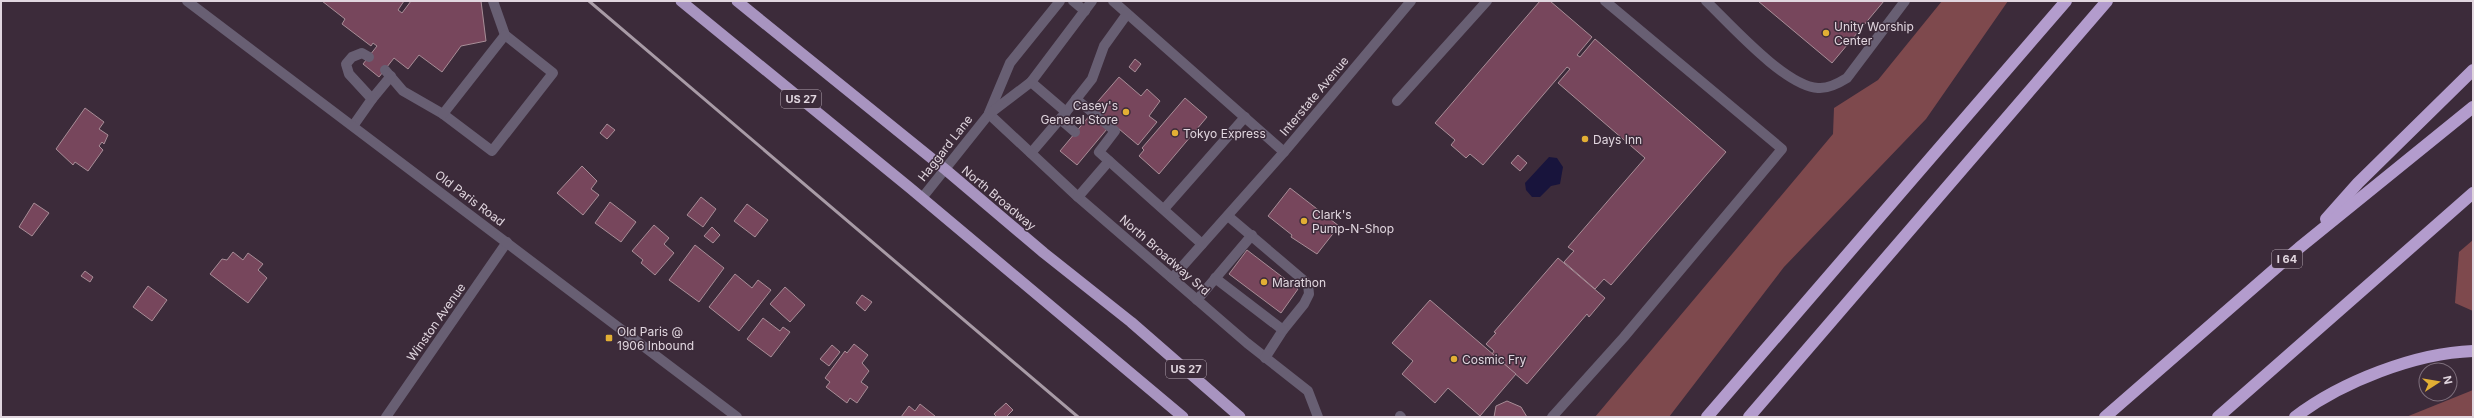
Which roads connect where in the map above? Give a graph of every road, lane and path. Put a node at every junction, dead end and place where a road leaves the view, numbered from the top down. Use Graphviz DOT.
graph roads {
  1 [pos="187,1"];
  2 [pos="493,1"];
  3 [pos="681,1"];
  4 [pos="737,1"];
  5 [pos="1060,1"];
  6 [pos="1073,1"];
  7 [pos="1092,1"];
  8 [pos="1113,1"];
  9 [pos="1411,1"];
  10 [pos="1487,1"];
  11 [pos="1604,1"];
  12 [pos="1706,1"];
  13 [pos="1906,1"];
  14 [pos="2066,1"];
  15 [pos="2107,1"];
  16 [pos="1085,10"];
  17 [pos="1127,14"];
  18 [pos="505,35"];
  19 [pos="369,56"];
  20 [pos="2473,70"];
  21 [pos="1031,82"];
  22 [pos="372,99"];
  23 [pos="1076,100"];
  24 [pos="1396,101"];
  25 [pos="2473,107"];
  26 [pos="443,114"];
  27 [pos="989,114"];
  28 [pos="1063,116"];
  29 [pos="1245,117"];
  30 [pos="353,126"];
  31 [pos="1075,132"];
  32 [pos="1284,152"];
  33 [pos="1031,153"];
  34 [pos="1110,161"];
  35 [pos="946,170"];
  36 [pos="2473,193"];
  37 [pos="1078,197"];
  38 [pos="922,198"];
  39 [pos="1164,209"];
  40 [pos="1228,216"];
  41 [pos="1252,235"];
  42 [pos="507,242"];
  43 [pos="1202,244"];
  44 [pos="2299,248"];
  45 [pos="1172,278"];
  46 [pos="1215,278"];
  47 [pos="1197,300"];
  48 [pos="1283,330"];
  49 [pos="2473,351"];
  50 [pos="1265,358"];
  51 [pos="386,417"];
  52 [pos="737,417"];
  53 [pos="1183,417"];
  54 [pos="1240,417"];
  55 [pos="1318,417"];
  56 [pos="1552,417"];
  57 [pos="1707,417"];
  58 [pos="1749,417"];
  59 [pos="2105,417"];
  60 [pos="2218,417"];
  61 [pos="2295,417"];
  1 -- 30 [label="street, Old Paris Road"];
  2 -- 18 [label="street"];
  3 -- 38 [label="highway, US 27"];
  4 -- 35 [label="highway, North Broadway / US 27"];
  5 -- 27 [label="street, Haggard Lane"];
  6 -- 16 [label="street"];
  7 -- 16 [label="street, Haggard Lane"];
  8 -- 17 [label="street"];
  9 -- 32 [label="street, Interstate Avenue"];
  10 -- 24 [label="street"];
  11 -- 56 [label="street"];
  12 -- 13 [label="street"];
  14 -- 57 [label="highway"];
  15 -- 58 [label="highway"];
  16 -- 21 [label="street, Haggard Lane"];
  17 -- 23 [label="street"];
  17 -- 29 [label="street"];
  18 -- 26 [label="street"];
  18 -- 26 [label="street"];
  19 -- 22 [label="street"];
  20 -- 44 [label="highway"];
  21 -- 27 [label="street, Haggard Lane"];
  21 -- 28 [label="street"];
  22 -- 26 [label="street"];
  22 -- 30 [label="street"];
  23 -- 28 [label="street"];
  23 -- 34 [label="street"];
  25 -- 44 [label="highway, I 64"];
  27 -- 33 [label="street, North Broadway Srd"];
  27 -- 35 [label="street, Haggard Lane"];
  28 -- 31 [label="street"];
  28 -- 33 [label="street"];
  29 -- 32 [label="street"];
  29 -- 39 [label="street"];
  30 -- 42 [label="street, Old Paris Road"];
  32 -- 40 [label="street, Interstate Avenue"];
  33 -- 37 [label="street, North Broadway Srd"];
  34 -- 37 [label="street"];
  34 -- 39 [label="street"];
  35 -- 38 [label="street, Haggard Lane"];
  35 -- 54 [label="highway, North Broadway / US 27"];
  36 -- 60 [label="highway"];
  37 -- 45 [label="street, North Broadway Srd"];
  38 -- 53 [label="highway, US 27"];
  39 -- 43 [label="street"];
  40 -- 41 [label="street"];
  40 -- 43 [label="street, Interstate Avenue"];
  41 -- 46 [label="street"];
  41 -- 48 [label="street"];
  42 -- 51 [label="street, Winston Avenue"];
  42 -- 52 [label="street, Old Paris Road"];
  43 -- 45 [label="street, Interstate Avenue"];
  44 -- 59 [label="highway, I 64"];
  45 -- 47 [label="street, North Broadway Srd"];
  46 -- 47 [label="street"];
  46 -- 48 [label="street"];
  47 -- 50 [label="street, North Broadway Srd"];
  48 -- 50 [label="street"];
  49 -- 61 [label="highway"];
  50 -- 55 [label="street, North Broadway Srd"];
}
